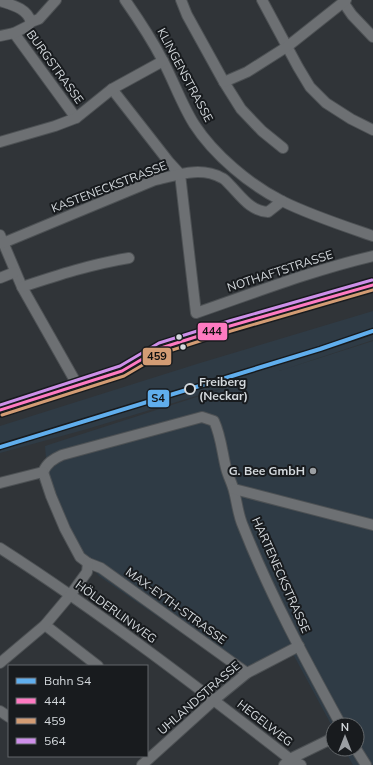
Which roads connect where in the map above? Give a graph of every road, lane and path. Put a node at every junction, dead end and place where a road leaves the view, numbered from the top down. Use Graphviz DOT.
graph roads {
  1 [pos="56,0"];
  2 [pos="125,0"];
  3 [pos="181,0"];
  4 [pos="262,0"];
  5 [pos="0,1"];
  6 [pos="344,1"];
  7 [pos="31,22"];
  8 [pos="14,33"];
  9 [pos="0,36"];
  10 [pos="373,37"];
  11 [pos="288,46"];
  12 [pos="163,61"];
  13 [pos="224,82"];
  14 [pos="112,89"];
  15 [pos="76,118"];
  16 [pos="373,130"];
  17 [pos="0,142"];
  18 [pos="283,148"];
  19 [pos="180,174"];
  20 [pos="282,201"];
  21 [pos="373,236"];
  22 [pos="2,239"];
  23 [pos="373,256"];
  24 [pos="129,258"];
  25 [pos="15,272"];
  26 [pos="0,278"];
  27 [pos="373,285"];
  28 [pos="22,287"];
  29 [pos="78,386"];
  30 [pos="0,410"];
  31 [pos="43,472"];
  32 [pos="0,483"];
  33 [pos="234,489"];
  34 [pos="373,525"];
  35 [pos="1,550"];
  36 [pos="88,563"];
  37 [pos="71,594"];
  38 [pos="45,625"];
  39 [pos="299,646"];
  40 [pos="0,662"];
  41 [pos="97,665"];
  42 [pos="247,673"];
  43 [pos="214,700"];
  44 [pos="337,717"];
  45 [pos="325,742"];
  46 [pos="287,762"];
  47 [pos="142,765"];
  48 [pos="302,765"];
  1 -- 7 [label="street"];
  2 -- 12 [label="street, KLINGENSTRASSE"];
  3 -- 13 [label="street"];
  4 -- 11 [label="street"];
  5 -- 7 [label="street"];
  6 -- 10 [label="street"];
  6 -- 11 [label="street"];
  7 -- 8 [label="street"];
  8 -- 9 [label="street"];
  8 -- 15 [label="street, BURGSTRASSE"];
  11 -- 13 [label="street"];
  11 -- 16 [label="street"];
  12 -- 14 [label="street"];
  12 -- 20 [label="street, KLINGENSTRASSE"];
  13 -- 18 [label="street"];
  14 -- 15 [label="street"];
  14 -- 19 [label="street"];
  15 -- 17 [label="street"];
  19 -- 20 [label="street, KASTENECKSTRASSE"];
  19 -- 22 [label="street, KASTENECKSTRASSE"];
  19 -- 23 [label="street, NOTHAFTSTRASSE"];
  20 -- 21 [label="street, KLINGENSTRASSE"];
  22 -- 25 [label="street"];
  24 -- 28 [label="street"];
  25 -- 26 [label="street"];
  25 -- 28 [label="street"];
  27 -- 29 [label="street"];
  28 -- 29 [label="street"];
  29 -- 30 [label="street"];
  31 -- 32 [label="street"];
  31 -- 33 [label="street, HARTENECKSTRASSE"];
  31 -- 36 [label="street, MAX-EYTH-STRASSE"];
  33 -- 34 [label="street"];
  33 -- 39 [label="street, HARTENECKSTRASSE"];
  35 -- 37 [label="street, HÖLDERLINWEG"];
  36 -- 37 [label="street"];
  36 -- 42 [label="street, MAX-EYTH-STRASSE"];
  37 -- 38 [label="street"];
  37 -- 43 [label="street, HÖLDERLINWEG"];
  38 -- 40 [label="street"];
  38 -- 41 [label="street"];
  39 -- 42 [label="street, UHLANDSTRASSE"];
  39 -- 44 [label="street, HARTENECKSTRASSE"];
  42 -- 43 [label="street, UHLANDSTRASSE"];
  43 -- 46 [label="street, HEGELWEG"];
  43 -- 47 [label="street, UHLANDSTRASSE"];
  45 -- 46 [label="street"];
  46 -- 48 [label="street, HEGELWEG"];
}
